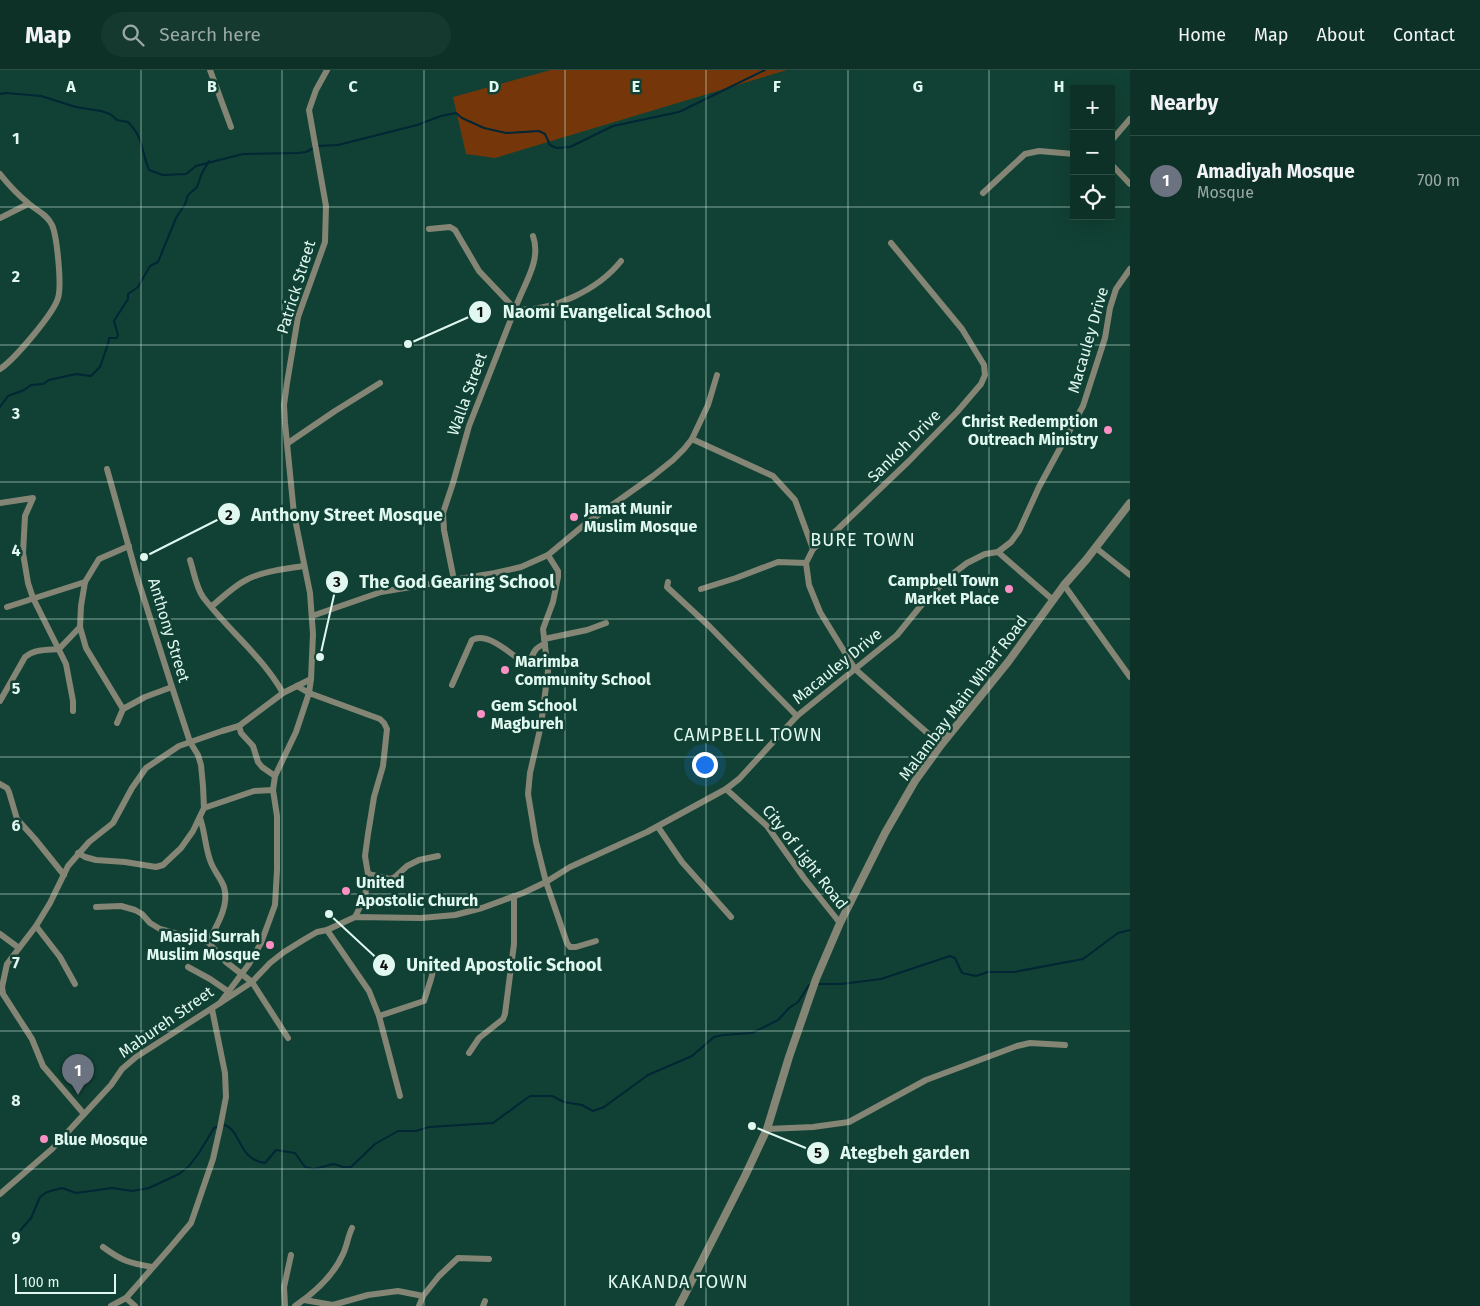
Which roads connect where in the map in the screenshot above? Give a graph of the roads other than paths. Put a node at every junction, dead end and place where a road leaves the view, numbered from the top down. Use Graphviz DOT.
graph roads {
  1 [pos="210,70"];
  2 [pos="327,70"];
  3 [pos="1130,119"];
  4 [pos="231,127"];
  5 [pos="1115,136"];
  6 [pos="1070,154"];
  7 [pos="1115,168"];
  8 [pos="0,174"];
  9 [pos="1130,184"];
  10 [pos="983,193"];
  11 [pos="28,204"];
  12 [pos="3,216"];
  13 [pos="429,229"];
  14 [pos="533,236"];
  15 [pos="891,243"];
  16 [pos="621,261"];
  17 [pos="1130,269"];
  18 [pos="515,309"];
  19 [pos="0,369"];
  20 [pos="717,375"];
  21 [pos="380,383"];
  22 [pos="692,439"];
  23 [pos="288,443"];
  24 [pos="107,469"];
  25 [pos="0,503"];
  26 [pos="1129,508"];
  27 [pos="128,546"];
  28 [pos="1096,548"];
  29 [pos="813,549"];
  30 [pos="998,552"];
  31 [pos="548,556"];
  32 [pos="190,560"];
  33 [pos="806,563"];
  34 [pos="303,566"];
  35 [pos="1130,574"];
  36 [pos="454,580"];
  37 [pos="85,582"];
  38 [pos="668,582"];
  39 [pos="1064,585"];
  40 [pos="701,589"];
  41 [pos="34,598"];
  42 [pos="1053,600"];
  43 [pos="212,606"];
  44 [pos="8,607"];
  45 [pos="312,616"];
  46 [pos="606,623"];
  47 [pos="80,626"];
  48 [pos="544,642"];
  49 [pos="59,649"];
  50 [pos="855,670"];
  51 [pos="1130,677"];
  52 [pos="311,679"];
  53 [pos="452,685"];
  54 [pos="297,686"];
  55 [pos="172,687"];
  56 [pos="283,693"];
  57 [pos="309,693"];
  58 [pos="0,701"];
  59 [pos="123,710"];
  60 [pos="72,711"];
  61 [pos="797,716"];
  62 [pos="117,723"];
  63 [pos="239,726"];
  64 [pos="190,742"];
  65 [pos="941,745"];
  66 [pos="275,776"];
  67 [pos="0,784"];
  68 [pos="726,789"];
  69 [pos="273,790"];
  70 [pos="204,808"];
  71 [pos="200,818"];
  72 [pos="658,827"];
  73 [pos="78,853"];
  74 [pos="438,856"];
  75 [pos="64,874"];
  76 [pos="368,874"];
  77 [pos="546,882"];
  78 [pos="514,896"];
  79 [pos="96,907"];
  80 [pos="354,917"];
  81 [pos="731,917"];
  82 [pos="840,923"];
  83 [pos="36,926"];
  84 [pos="327,930"];
  85 [pos="0,934"];
  86 [pos="208,942"];
  87 [pos="596,942"];
  88 [pos="19,948"];
  89 [pos="435,963"];
  90 [pos="8,964"];
  91 [pos="0,967"];
  92 [pos="188,968"];
  93 [pos="242,974"];
  94 [pos="252,982"];
  95 [pos="75,984"];
  96 [pos="229,992"];
  97 [pos="220,1003"];
  98 [pos="212,1008"];
  99 [pos="379,1016"];
  100 [pos="288,1038"];
  101 [pos="1065,1045"];
  102 [pos="470,1053"];
  103 [pos="400,1096"];
  104 [pos="84,1114"];
  105 [pos="767,1129"];
  106 [pos="0,1194"];
  107 [pos="352,1228"];
  108 [pos="103,1247"];
  109 [pos="291,1255"];
  110 [pos="489,1259"];
  111 [pos="152,1267"];
  112 [pos="423,1296"];
  113 [pos="126,1298"];
  114 [pos="304,1300"];
  115 [pos="111,1306"];
  116 [pos="135,1306"];
  117 [pos="284,1306"];
  118 [pos="295,1306"];
  119 [pos="419,1306"];
  120 [pos="679,1306"];
  1 -- 4 [label="street"];
  2 -- 23 [label="street, Patrick Street"];
  3 -- 5 [label="street"];
  6 -- 10 [label="street"];
  7 -- 9 [label="street"];
  8 -- 11 [label="street"];
  11 -- 12 [label="street"];
  11 -- 19 [label="street"];
  13 -- 18 [label="street"];
  14 -- 18 [label="street, Walla Street"];
  15 -- 29 [label="street, Sankoh Drive"];
  16 -- 18 [label="street"];
  17 -- 30 [label="street, Macauley Drive"];
  18 -- 36 [label="street, Walla Street"];
  20 -- 22 [label="street"];
  21 -- 23 [label="street"];
  22 -- 29 [label="street"];
  22 -- 31 [label="street"];
  23 -- 34 [label="street, Patrick Street"];
  24 -- 27 [label="street, Anthony Street"];
  25 -- 41 [label="street"];
  26 -- 28 [label="street, Malambay Main Wharf Road"];
  27 -- 37 [label="street"];
  27 -- 55 [label="street, Anthony Street"];
  28 -- 35 [label="street"];
  28 -- 39 [label="street, Malambay Main Wharf Road"];
  29 -- 33 [label="street, Sankoh Drive"];
  30 -- 42 [label="street"];
  30 -- 50 [label="street, Macauley Drive"];
  31 -- 36 [label="street"];
  31 -- 48 [label="street"];
  32 -- 43 [label="street"];
  33 -- 40 [label="street"];
  33 -- 50 [label="street"];
  34 -- 43 [label="street"];
  34 -- 45 [label="street, Patrick Street"];
  36 -- 45 [label="street"];
  37 -- 41 [label="street"];
  37 -- 47 [label="street"];
  38 -- 61 [label="street"];
  39 -- 42 [label="street, Malambay Main Wharf Road"];
  39 -- 51 [label="street"];
  41 -- 44 [label="street"];
  41 -- 49 [label="street"];
  42 -- 65 [label="street, Malambay Main Wharf Road"];
  43 -- 56 [label="street"];
  45 -- 52 [label="street, Patrick Street"];
  46 -- 48 [label="street"];
  47 -- 49 [label="street"];
  47 -- 59 [label="street"];
  48 -- 53 [label="street"];
  48 -- 77 [label="street"];
  49 -- 58 [label="street"];
  49 -- 60 [label="street"];
  50 -- 61 [label="street, Macauley Drive"];
  50 -- 65 [label="street"];
  52 -- 54 [label="street"];
  52 -- 57 [label="street, Patrick Street"];
  54 -- 56 [label="street"];
  54 -- 57 [label="street"];
  55 -- 59 [label="street"];
  55 -- 64 [label="street, Anthony Street"];
  56 -- 63 [label="street"];
  57 -- 66 [label="street, Mabureh Street"];
  57 -- 76 [label="street"];
  59 -- 62 [label="street"];
  61 -- 68 [label="street, Macauley Drive"];
  63 -- 64 [label="street"];
  63 -- 66 [label="street"];
  64 -- 70 [label="street, Anthony Street"];
  64 -- 73 [label="street"];
  65 -- 82 [label="street, Malambay Main Wharf Road"];
  66 -- 69 [label="street, Mabureh Street"];
  67 -- 75 [label="street"];
  68 -- 72 [label="street, Macauley Drive"];
  68 -- 82 [label="street, City of Light Road"];
  69 -- 70 [label="street"];
  69 -- 93 [label="street, Mabureh Street"];
  70 -- 71 [label="street"];
  71 -- 73 [label="street"];
  71 -- 86 [label="street"];
  72 -- 77 [label="street, Macauley Drive"];
  72 -- 81 [label="street"];
  73 -- 75 [label="street"];
  74 -- 76 [label="street"];
  75 -- 83 [label="street"];
  76 -- 80 [label="street"];
  77 -- 78 [label="street, Macauley Drive"];
  77 -- 87 [label="street"];
  78 -- 80 [label="street, Macauley Drive"];
  78 -- 102 [label="street"];
  79 -- 86 [label="street"];
  80 -- 84 [label="street, Macauley Drive"];
  82 -- 105 [label="street, Malambay Main Wharf Road"];
  83 -- 88 [label="street"];
  83 -- 95 [label="street"];
  84 -- 94 [label="street, Macauley Drive"];
  84 -- 99 [label="street"];
  85 -- 88 [label="street"];
  86 -- 93 [label="street"];
  88 -- 90 [label="street"];
  89 -- 99 [label="street"];
  90 -- 91 [label="street"];
  90 -- 104 [label="street"];
  92 -- 96 [label="street"];
  93 -- 94 [label="street"];
  93 -- 96 [label="street, Mabureh Street"];
  94 -- 97 [label="street, Macauley Drive"];
  94 -- 100 [label="street"];
  96 -- 97 [label="street, Mabureh Street"];
  97 -- 98 [label="street, Mabureh Street"];
  98 -- 104 [label="street, Mabureh Street"];
  98 -- 111 [label="street"];
  99 -- 103 [label="street"];
  101 -- 105 [label="street"];
  104 -- 106 [label="street, Mabureh Street"];
  105 -- 120 [label="street, Malambay Main Wharf Road"];
  107 -- 114 [label="street"];
  108 -- 111 [label="street"];
  109 -- 117 [label="street"];
  110 -- 112 [label="street"];
  111 -- 113 [label="street"];
  112 -- 114 [label="street"];
  112 -- 119 [label="street"];
  113 -- 115 [label="street"];
  113 -- 116 [label="street"];
  114 -- 118 [label="street"];
}
